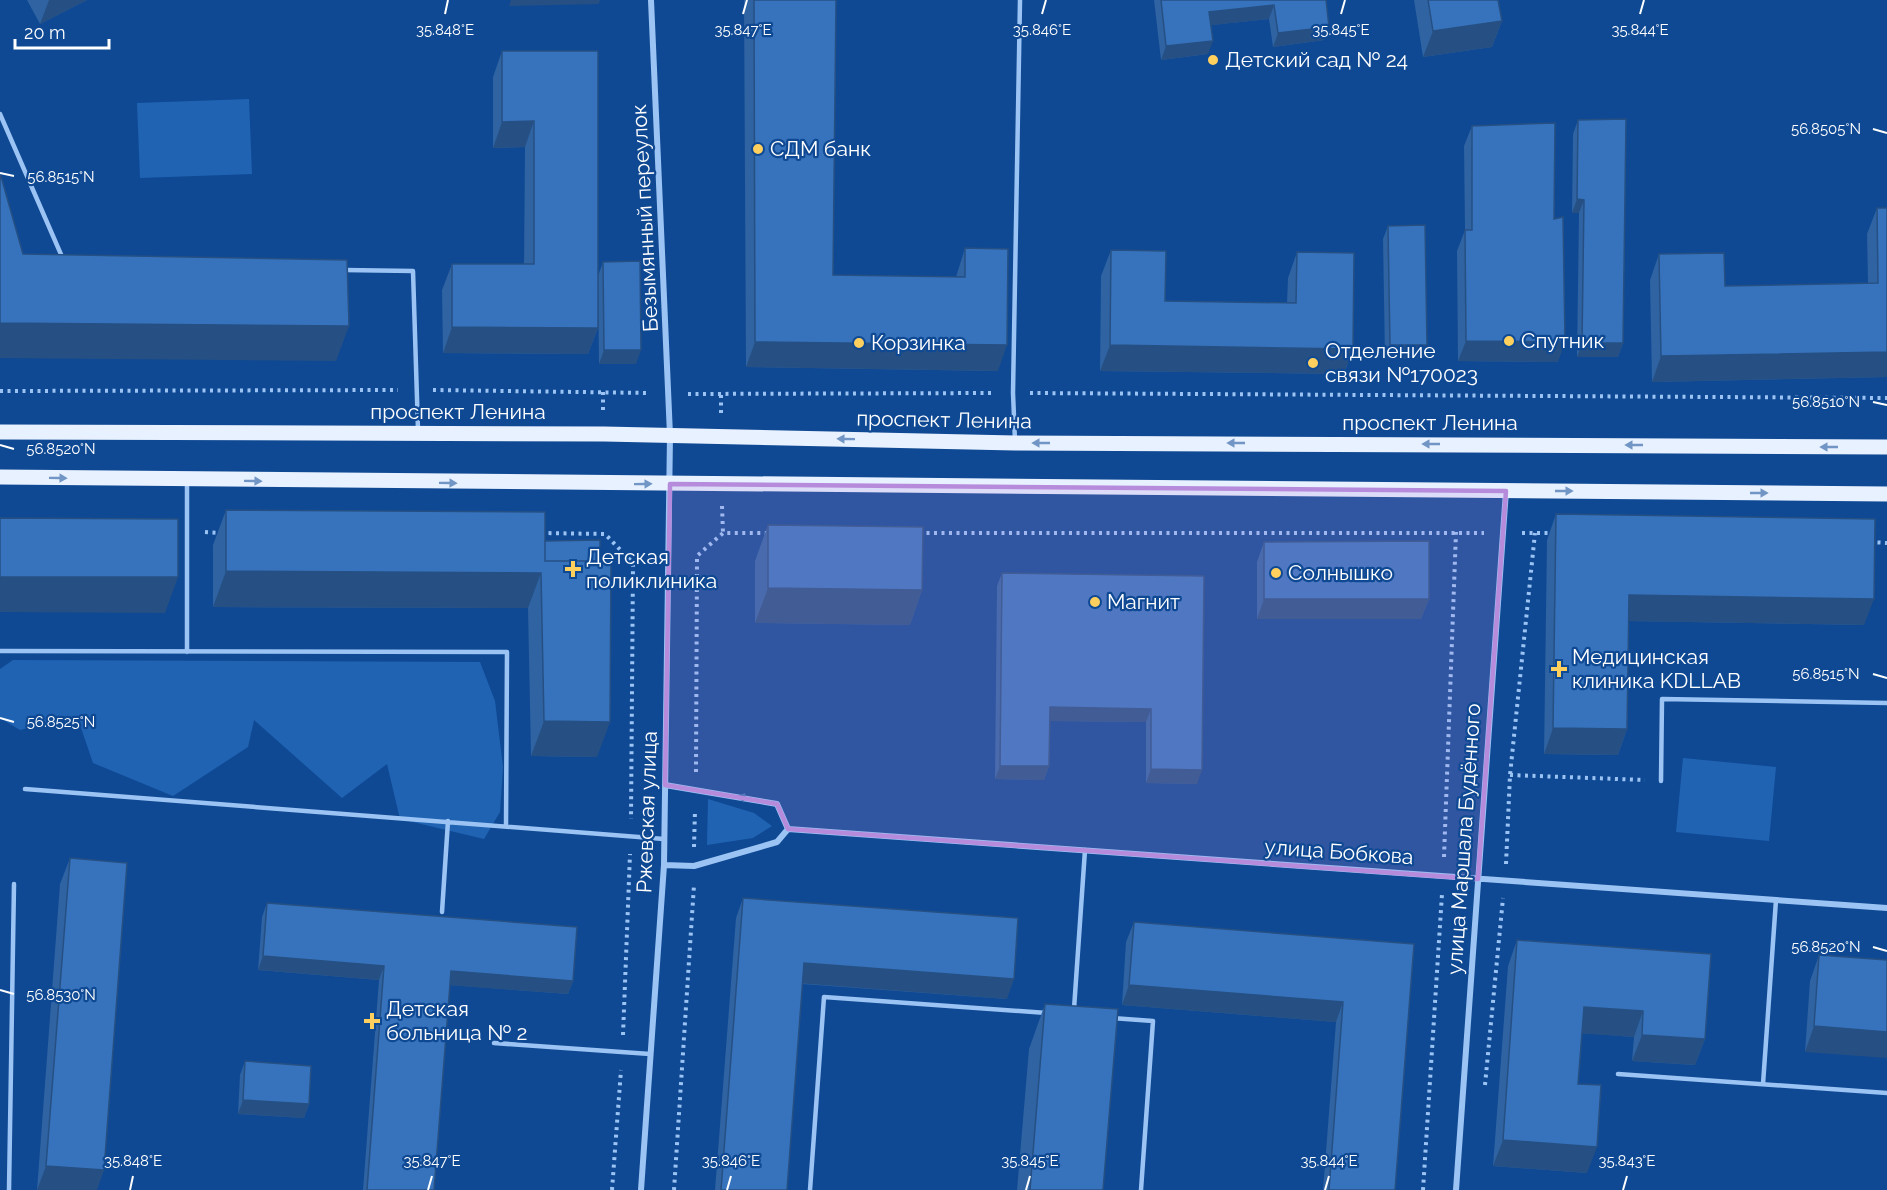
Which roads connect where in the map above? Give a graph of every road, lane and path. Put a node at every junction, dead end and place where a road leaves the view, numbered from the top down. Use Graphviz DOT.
graph roads {
  1 [pos="651,0"];
  2 [pos="1020,0"];
  3 [pos="0,114"];
  4 [pos="67,268"];
  5 [pos="342,270"];
  6 [pos="417,390"];
  7 [pos="0,391"];
  8 [pos="1013,393"];
  9 [pos="721,395"];
  10 [pos="1887,398"];
  11 [pos="603,411"];
  12 [pos="0,432"];
  13 [pos="418,433"];
  14 [pos="670,435"];
  15 [pos="1015,443"];
  16 [pos="1887,447"];
  17 [pos="0,477"];
  18 [pos="188,480"];
  19 [pos="670,484"];
  20 [pos="1506,491"];
  21 [pos="1887,494"];
  22 [pos="187,532"];
  23 [pos="223,532"];
  24 [pos="913,532"];
  25 [pos="534,533"];
  26 [pos="723,533"];
  27 [pos="771,533"];
  28 [pos="1503,533"];
  29 [pos="1558,533"];
  30 [pos="605,534"];
  31 [pos="1864,542"];
  32 [pos="1887,543"];
  33 [pos="0,651"];
  34 [pos="187,652"];
  35 [pos="1887,703"];
  36 [pos="1510,775"];
  37 [pos="1661,781"];
  38 [pos="665,785"];
  39 [pos="25,789"];
  40 [pos="448,821"];
  41 [pos="506,826"];
  42 [pos="788,829"];
  43 [pos="664,838"];
  44 [pos="1085,850"];
  45 [pos="664,865"];
  46 [pos="1478,879"];
  47 [pos="14,884"];
  48 [pos="1776,900"];
  49 [pos="1887,908"];
  50 [pos="442,912"];
  51 [pos="1050,1014"];
  52 [pos="1074,1015"];
  53 [pos="1108,1018"];
  54 [pos="494,1043"];
  55 [pos="650,1054"];
  56 [pos="1618,1074"];
  57 [pos="1763,1084"];
  58 [pos="1887,1093"];
  59 [pos="9,1190"];
  60 [pos="641,1190"];
  61 [pos="810,1190"];
  62 [pos="1141,1190"];
  63 [pos="1456,1190"];
  1 -- 14 [label="street, Безымянный переулок"];
  2 -- 8 [label="lane"];
  3 -- 4 [label="lane"];
  5 -- 6 [label="lane"];
  6 -- 7 [label="path"];
  6 -- 11 [label="path"];
  6 -- 13 [label="lane"];
  8 -- 9 [label="path"];
  8 -- 10 [label="path"];
  8 -- 15 [label="lane"];
  12 -- 13 [label="main road, проспект Ленина"];
  13 -- 14 [label="main road, проспект Ленина"];
  15 -- 14 [label="main road, проспект Ленина, one-way"];
  14 -- 19 [label="street, Ржевская улица"];
  16 -- 15 [label="main road, проспект Ленина, one-way"];
  17 -- 18 [label="main road, one-way"];
  18 -- 19 [label="main road, one-way"];
  18 -- 22 [label="lane"];
  19 -- 20 [label="main road"];
  19 -- 38 [label="street, Ржевская улица"];
  20 -- 21 [label="main road, one-way"];
  20 -- 28 [label="street, улица Маршала Будённого"];
  22 -- 23 [label="path"];
  22 -- 34 [label="lane"];
  24 -- 28 [label="path"];
  25 -- 30 [label="path"];
  26 -- 27 [label="path"];
  28 -- 29 [label="path"];
  28 -- 46 [label="street, улица Маршала Будённого"];
  31 -- 32 [label="path"];
  33 -- 34 [label="lane"];
  34 -- 41 [label="lane"];
  35 -- 37 [label="lane"];
  36 -- 37 [label="path"];
  42 -- 38 [label="street, one-way"];
  38 -- 43 [label="street, Ржевская улица"];
  39 -- 40 [label="lane"];
  40 -- 41 [label="lane"];
  40 -- 50 [label="lane"];
  41 -- 43 [label="lane"];
  42 -- 44 [label="street, улица Бобкова"];
  42 -- 45 [label="street"];
  43 -- 45 [label="street, Ржевская улица"];
  44 -- 46 [label="street, улица Бобкова"];
  44 -- 52 [label="lane"];
  45 -- 55 [label="street, Ржевская улица"];
  46 -- 48 [label="street, улица Бобкова"];
  46 -- 63 [label="street, улица Маршала Будённого"];
  47 -- 59 [label="lane"];
  48 -- 49 [label="street, улица Бобкова"];
  48 -- 57 [label="lane"];
  51 -- 61 [label="lane"];
  53 -- 62 [label="lane"];
  54 -- 55 [label="lane"];
  55 -- 60 [label="street, Ржевская улица"];
  56 -- 57 [label="lane"];
  57 -- 58 [label="lane"];
}
